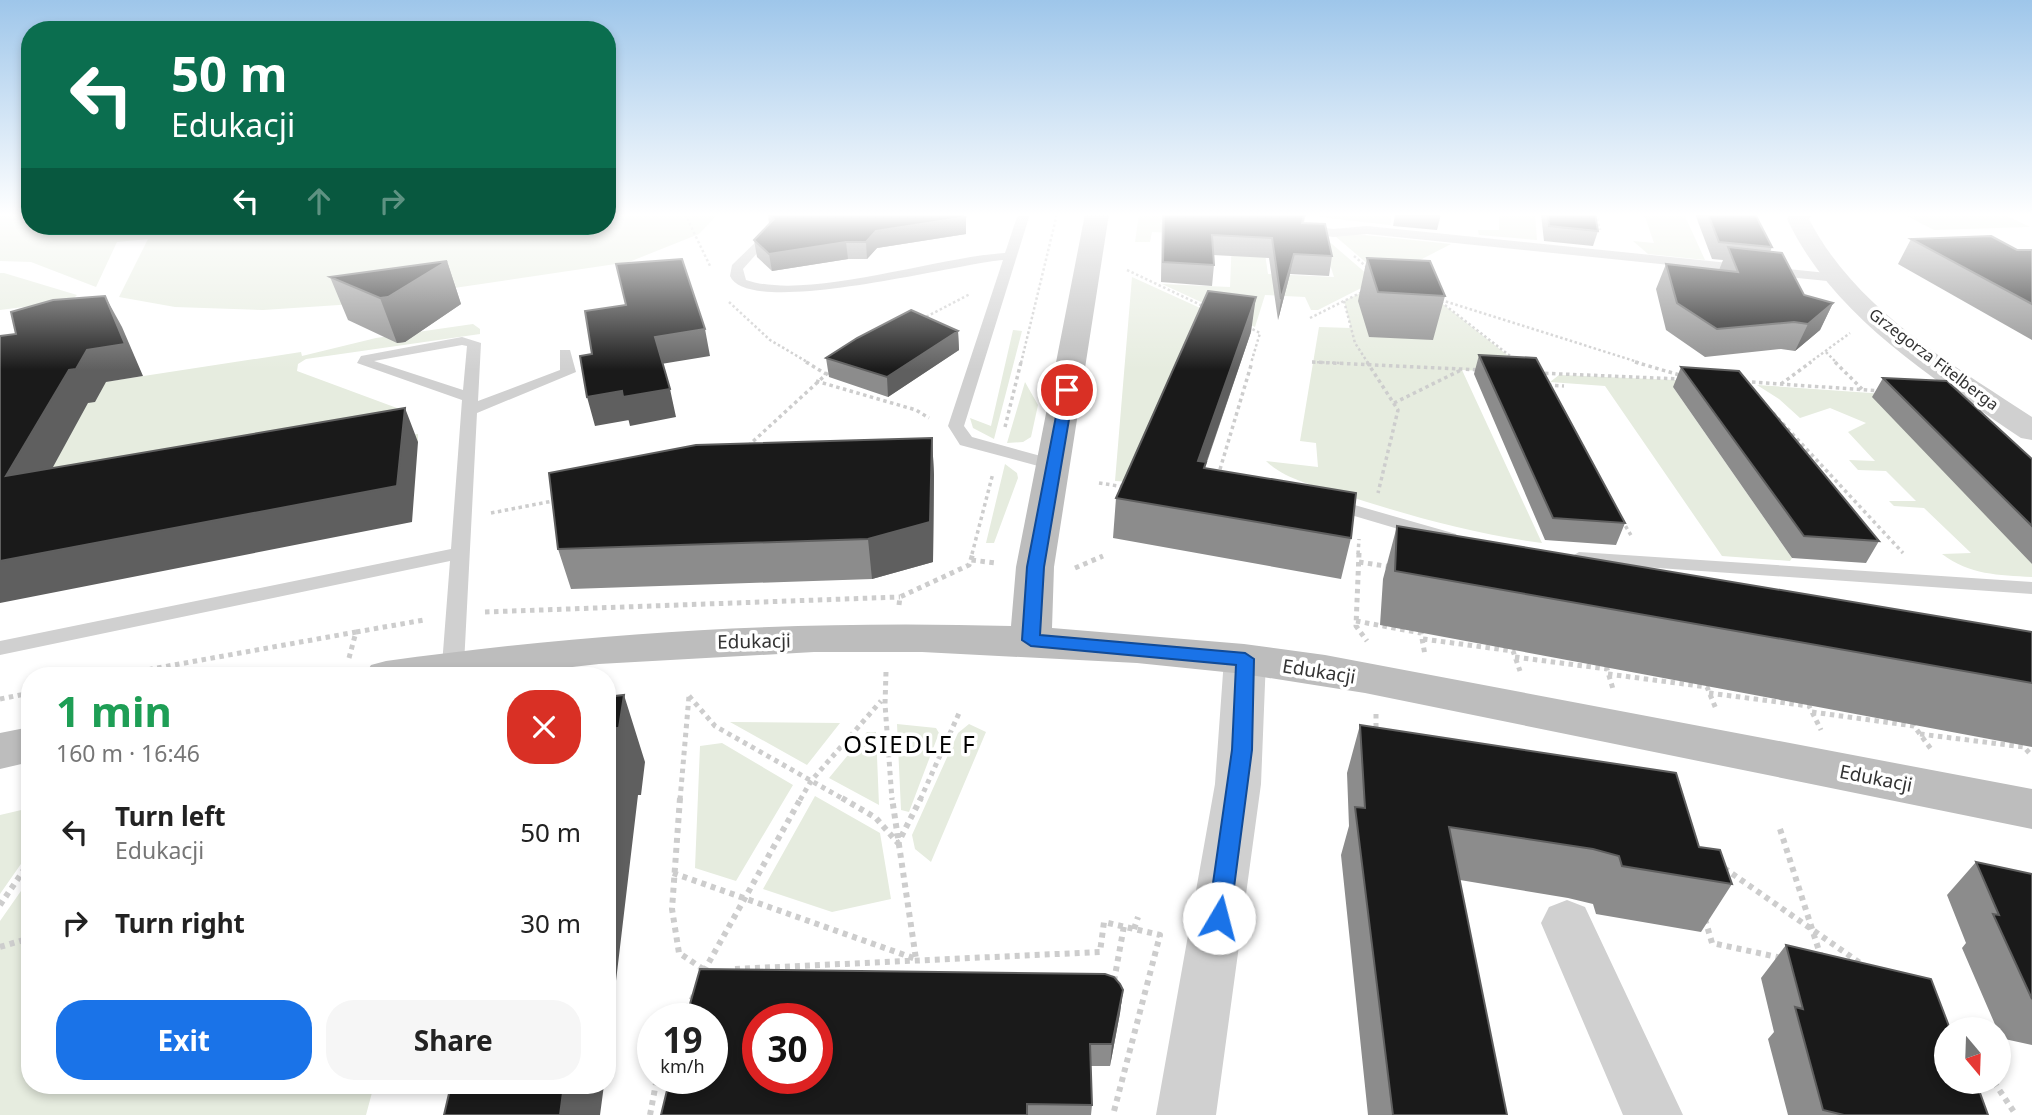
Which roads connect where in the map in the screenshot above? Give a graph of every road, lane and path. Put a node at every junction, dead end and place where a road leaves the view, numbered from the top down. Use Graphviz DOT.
graph roads {
  1 [pos="739,266"];
  2 [pos="933,266"];
  3 [pos="1009,266"];
  4 [pos="1044,266"];
  5 [pos="1088,266"];
  6 [pos="1365,266"];
  7 [pos="1718,266"];
  8 [pos="1827,266"];
  9 [pos="1127,270"];
  10 [pos="1373,273"];
  11 [pos="1837,278"];
  12 [pos="1004,282"];
  13 [pos="1366,290"];
  14 [pos="1344,301"];
  15 [pos="1212,310"];
  16 [pos="1310,318"];
  17 [pos="918,321"];
  18 [pos="1236,321"];
  19 [pos="1855,330"];
  20 [pos="1826,352"];
  21 [pos="565,353"];
  22 [pos="1312,362"];
  23 [pos="1368,365"];
  24 [pos="1522,366"];
  25 [pos="834,367"];
  26 [pos="1462,370"];
  27 [pos="1489,371"];
  28 [pos="1530,373"];
  29 [pos="1538,373"];
  30 [pos="816,381"];
  31 [pos="1752,382"];
  32 [pos="1782,384"];
  33 [pos="1545,385"];
  34 [pos="1564,386"];
  35 [pos="1863,390"];
  36 [pos="1888,391"];
  37 [pos="1551,397"];
  38 [pos="1393,403"];
  39 [pos="470,404"];
  40 [pos="1765,406"];
  41 [pos="2032,431"];
  42 [pos="961,433"];
  43 [pos="743,451"];
  44 [pos="999,451"];
  45 [pos="1053,465"];
  46 [pos="1099,483"];
  47 [pos="1137,489"];
  48 [pos="1215,489"];
  49 [pos="569,497"];
  50 [pos="1316,499"];
  51 [pos="1618,514"];
  52 [pos="464,518"];
  53 [pos="1468,543"];
  54 [pos="460,553"];
  55 [pos="1103,556"];
  56 [pos="1553,556"];
  57 [pos="971,561"];
  58 [pos="1359,562"];
  59 [pos="1650,563"];
  60 [pos="1035,567"];
  61 [pos="1400,568"];
  62 [pos="1928,581"];
  63 [pos="2032,588"];
  64 [pos="900,597"];
  65 [pos="486,612"];
  66 [pos="429,619"];
  67 [pos="1356,621"];
  68 [pos="356,632"];
  69 [pos="891,639"];
  70 [pos="1423,639"];
  71 [pos="1031,640"];
  72 [pos="0,648"];
  73 [pos="1515,657"];
  74 [pos="1245,659"];
  75 [pos="1426,659"];
  76 [pos="547,664"];
  77 [pos="453,665"];
  78 [pos="163,667"];
  79 [pos="367,667"];
  80 [pos="396,667"];
  81 [pos="1608,674"];
  82 [pos="1522,678"];
  83 [pos="1709,693"];
  84 [pos="21,695"];
  85 [pos="1616,696"];
  86 [pos="0,699"];
  87 [pos="881,701"];
  88 [pos="960,711"];
  89 [pos="1812,712"];
  90 [pos="1719,716"];
  91 [pos="1920,734"];
  92 [pos="1825,737"];
  93 [pos="21,746"];
  94 [pos="0,751"];
  95 [pos="2031,755"];
  96 [pos="1937,759"];
  97 [pos="811,781"];
  98 [pos="2032,809"];
  99 [pos="1780,829"];
  100 [pos="898,843"];
  101 [pos="1722,866"];
  102 [pos="673,873"];
  103 [pos="21,874"];
  104 [pos="743,897"];
  105 [pos="0,905"];
  106 [pos="1700,906"];
  107 [pos="1138,917"];
  108 [pos="1567,923"];
  109 [pos="1124,926"];
  110 [pos="1134,929"];
  111 [pos="1813,932"];
  112 [pos="21,941"];
  113 [pos="0,947"];
  114 [pos="916,959"];
  115 [pos="1786,959"];
  116 [pos="1824,968"];
  117 [pos="717,970"];
  118 [pos="731,970"];
  119 [pos="1869,970"];
  120 [pos="704,971"];
  121 [pos="1112,995"];
  122 [pos="690,1003"];
  123 [pos="654,1094"];
  124 [pos="2002,1094"];
  125 [pos="650,1115"];
  126 [pos="1113,1115"];
  127 [pos="1186,1115"];
  128 [pos="1653,1115"];
  129 [pos="2016,1115"];
  1 -- 2 [label="lane"];
  3 -- 12 [label="lane"];
  4 -- 44 [label="path"];
  5 -- 45 [label="street"];
  6 -- 10 [label="path"];
  7 -- 11 [label="lane"];
  8 -- 11 [label="street, Grzegorza Fitelberga"];
  9 -- 15 [label="path"];
  11 -- 41 [label="street, Grzegorza Fitelberga"];
  12 -- 17 [label="path"];
  12 -- 42 [label="lane"];
  13 -- 14 [label="path"];
  14 -- 16 [label="path"];
  14 -- 23 [label="path"];
  18 -- 48 [label="path"];
  19 -- 20 [label="path"];
  20 -- 32 [label="path"];
  20 -- 35 [label="path"];
  21 -- 39 [label="lane"];
  22 -- 23 [label="path"];
  23 -- 26 [label="path"];
  24 -- 29 [label="path"];
  25 -- 30 [label="path"];
  26 -- 27 [label="path"];
  26 -- 38 [label="path"];
  28 -- 29 [label="path"];
  29 -- 33 [label="path"];
  30 -- 42 [label="path"];
  30 -- 43 [label="path"];
  31 -- 32 [label="path"];
  32 -- 35 [label="path"];
  33 -- 34 [label="path"];
  33 -- 37 [label="path"];
  35 -- 36 [label="path"];
  39 -- 39 [label="lane"];
  39 -- 52 [label="lane"];
  40 -- 62 [label="path"];
  42 -- 44 [label="lane"];
  44 -- 45 [label="lane"];
  44 -- 57 [label="path"];
  45 -- 60 [label="street"];
  46 -- 47 [label="path"];
  49 -- 52 [label="path"];
  50 -- 53 [label="lane"];
  51 -- 59 [label="path"];
  52 -- 54 [label="lane"];
  54 -- 72 [label="lane"];
  54 -- 77 [label="lane"];
  55 -- 60 [label="path"];
  56 -- 59 [label="lane"];
  57 -- 60 [label="path"];
  57 -- 64 [label="path"];
  58 -- 61 [label="path"];
  59 -- 62 [label="lane"];
  60 -- 71 [label="street"];
  62 -- 63 [label="lane"];
  64 -- 65 [label="path"];
  64 -- 69 [label="path"];
  66 -- 68 [label="path"];
  67 -- 70 [label="path"];
  68 -- 78 [label="path"];
  68 -- 79 [label="path"];
  69 -- 71 [label="street, Edukacji"];
  69 -- 76 [label="street, Edukacji"];
  69 -- 87 [label="path"];
  70 -- 73 [label="path"];
  70 -- 75 [label="path"];
  71 -- 74 [label="street, Edukacji"];
  73 -- 81 [label="path"];
  73 -- 82 [label="path"];
  74 -- 98 [label="street, Edukacji"];
  74 -- 127 [label="street"];
  76 -- 77 [label="street, Edukacji"];
  77 -- 80 [label="street, Edukacji"];
  81 -- 83 [label="path"];
  81 -- 85 [label="path"];
  83 -- 89 [label="path"];
  83 -- 90 [label="path"];
  84 -- 86 [label="path"];
  87 -- 97 [label="path"];
  87 -- 100 [label="path"];
  88 -- 100 [label="path"];
  89 -- 91 [label="path"];
  89 -- 92 [label="path"];
  91 -- 95 [label="path"];
  91 -- 96 [label="path"];
  93 -- 94 [label="street"];
  97 -- 100 [label="path"];
  97 -- 102 [label="path"];
  97 -- 104 [label="path"];
  99 -- 111 [label="path"];
  100 -- 114 [label="path"];
  101 -- 111 [label="path"];
  102 -- 104 [label="path"];
  102 -- 120 [label="path"];
  103 -- 105 [label="path"];
  104 -- 114 [label="path"];
  104 -- 120 [label="path"];
  106 -- 115 [label="path"];
  107 -- 110 [label="path"];
  108 -- 128 [label="street"];
  109 -- 110 [label="path"];
  109 -- 114 [label="path"];
  109 -- 121 [label="path"];
  110 -- 126 [label="path"];
  111 -- 116 [label="path"];
  111 -- 119 [label="path"];
  112 -- 113 [label="path"];
  114 -- 118 [label="path"];
  117 -- 120 [label="path"];
  120 -- 122 [label="path"];
  123 -- 125 [label="path"];
  124 -- 129 [label="path"];
}
